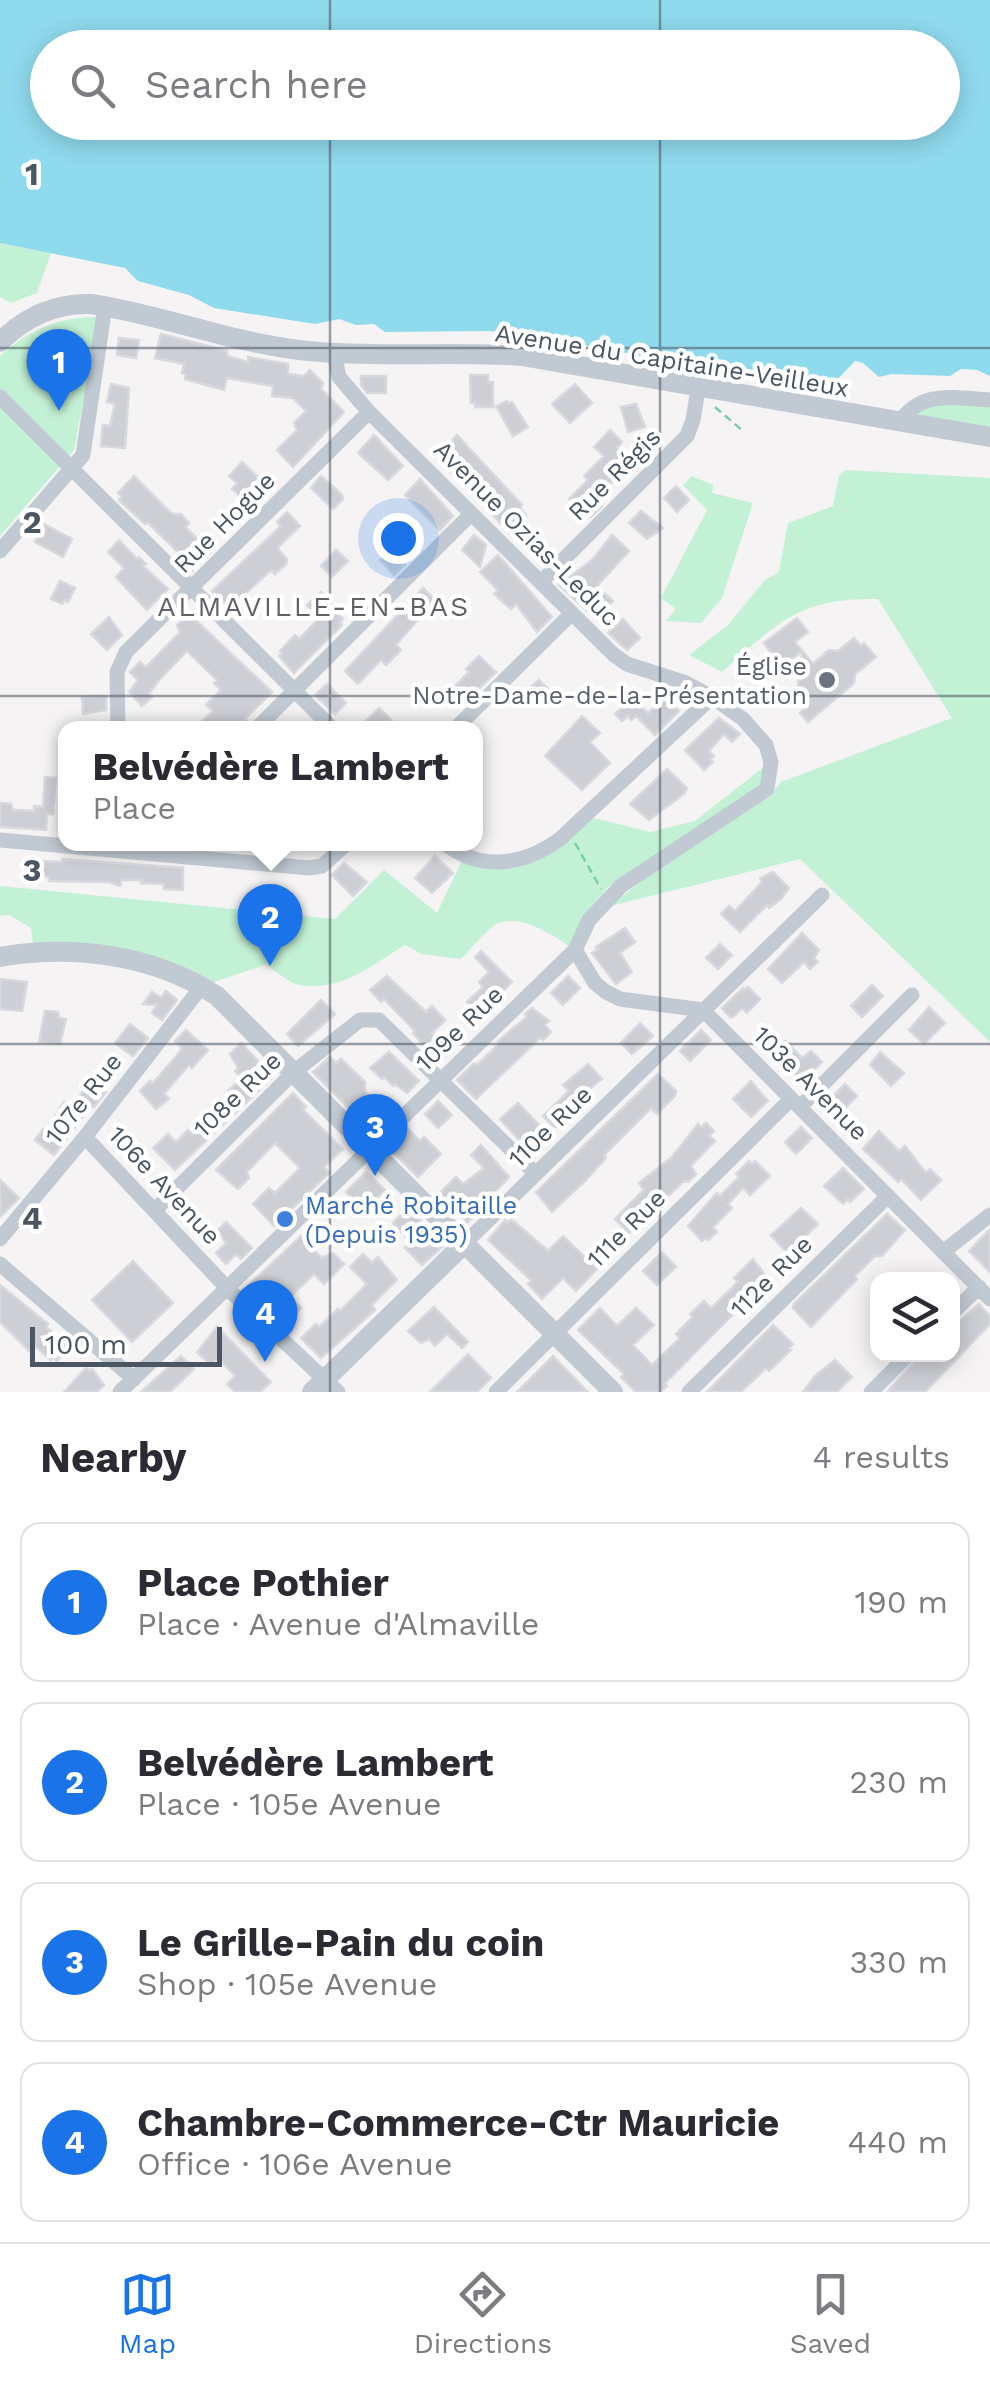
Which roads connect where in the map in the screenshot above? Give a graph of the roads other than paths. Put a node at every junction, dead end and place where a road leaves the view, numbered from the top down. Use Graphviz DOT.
graph roads {
  1 [pos="105,306"];
  2 [pos="0,342"];
  3 [pos="334,353"];
  4 [pos="698,389"];
  5 [pos="0,396"];
  6 [pos="990,400"];
  7 [pos="368,412"];
  8 [pos="899,423"];
  9 [pos="990,437"];
  10 [pos="72,467"];
  11 [pos="472,514"];
  12 [pos="0,551"];
  13 [pos="540,582"];
  14 [pos="194,588"];
  15 [pos="571,614"];
  16 [pos="295,692"];
  17 [pos="712,697"];
  18 [pos="118,721"];
  19 [pos="264,721"];
  20 [pos="325,721"];
  21 [pos="463,721"];
  22 [pos="0,840"];
  23 [pos="58,843"];
  24 [pos="200,851"];
  25 [pos="338,851"];
  26 [pos="457,851"];
  27 [pos="822,895"];
  28 [pos="575,950"];
  29 [pos="0,956"];
  30 [pos="202,986"];
  31 [pos="912,996"];
  32 [pos="703,1010"];
  33 [pos="295,1071"];
  34 [pos="441,1080"];
  35 [pos="795,1103"];
  36 [pos="85,1137"];
  37 [pos="371,1148"];
  38 [pos="536,1174"];
  39 [pos="888,1196"];
  40 [pos="154,1210"];
  41 [pos="990,1214"];
  42 [pos="0,1239"];
  43 [pos="464,1243"];
  44 [pos="943,1252"];
  45 [pos="0,1264"];
  46 [pos="228,1288"];
  47 [pos="984,1293"];
  48 [pos="960,1307"];
  49 [pos="555,1333"];
  50 [pos="901,1362"];
  51 [pos="134,1379"];
  52 [pos="325,1388"];
  53 [pos="120,1392"];
  54 [pos="496,1392"];
  55 [pos="613,1392"];
  56 [pos="689,1392"];
  57 [pos="870,1392"];
  1 -- 2 [label="street, Avenue du Capitaine-Veilleux"];
  1 -- 3 [label="street, Avenue du Capitaine-Veilleux"];
  1 -- 10 [label="street"];
  3 -- 4 [label="street, Avenue du Capitaine-Veilleux"];
  3 -- 7 [label="street, Avenue Ozias-Leduc"];
  4 -- 8 [label="street, Avenue du Capitaine-Veilleux"];
  4 -- 13 [label="street, Rue Régis"];
  5 -- 10 [label="street"];
  6 -- 8 [label="street"];
  7 -- 11 [label="street, Avenue Ozias-Leduc"];
  7 -- 14 [label="street, Rue Hogue"];
  8 -- 9 [label="street, Avenue du Capitaine-Veilleux"];
  10 -- 12 [label="street"];
  10 -- 14 [label="street"];
  11 -- 13 [label="street, Avenue Ozias-Leduc"];
  11 -- 16 [label="street"];
  13 -- 15 [label="street, Avenue Ozias-Leduc"];
  14 -- 16 [label="street"];
  14 -- 18 [label="street, Rue Hogue"];
  15 -- 17 [label="street, Avenue Ozias-Leduc"];
  15 -- 21 [label="street"];
  16 -- 19 [label="street"];
  16 -- 20 [label="street"];
  17 -- 26 [label="street"];
  17 -- 28 [label="street, Avenue Ozias-Leduc"];
  22 -- 23 [label="street"];
  24 -- 25 [label="street"];
  27 -- 32 [label="street, 110e Rue"];
  28 -- 32 [label="street"];
  28 -- 34 [label="street, 109e Rue"];
  29 -- 30 [label="street"];
  30 -- 33 [label="street"];
  30 -- 36 [label="street, 107e Rue"];
  31 -- 35 [label="street, 111e Rue"];
  32 -- 35 [label="street, 103e Avenue"];
  32 -- 38 [label="street, 110e Rue"];
  33 -- 34 [label="street, 108e Rue"];
  33 -- 37 [label="street"];
  33 -- 40 [label="street, 108e Rue"];
  34 -- 37 [label="street, 109e Rue"];
  34 -- 38 [label="street"];
  35 -- 39 [label="street, 103e Avenue"];
  35 -- 49 [label="street, 111e Rue"];
  36 -- 40 [label="street, 106e Avenue"];
  36 -- 42 [label="street, 107e Rue"];
  37 -- 43 [label="street"];
  37 -- 46 [label="street, 109e Rue"];
  38 -- 43 [label="street, 110e Rue"];
  39 -- 44 [label="street, 103e Avenue"];
  39 -- 56 [label="street, 112e Rue"];
  40 -- 46 [label="street, 106e Avenue"];
  41 -- 44 [label="street"];
  43 -- 49 [label="street"];
  43 -- 52 [label="street, 110e Rue"];
  44 -- 47 [label="street, 103e Avenue"];
  45 -- 51 [label="street"];
  46 -- 51 [label="street, 109e Rue"];
  46 -- 52 [label="street, 106e Avenue"];
  47 -- 48 [label="street"];
  49 -- 54 [label="street, 111e Rue"];
  49 -- 55 [label="street"];
  50 -- 57 [label="street"];
  51 -- 53 [label="street, 109e Rue"];
}
